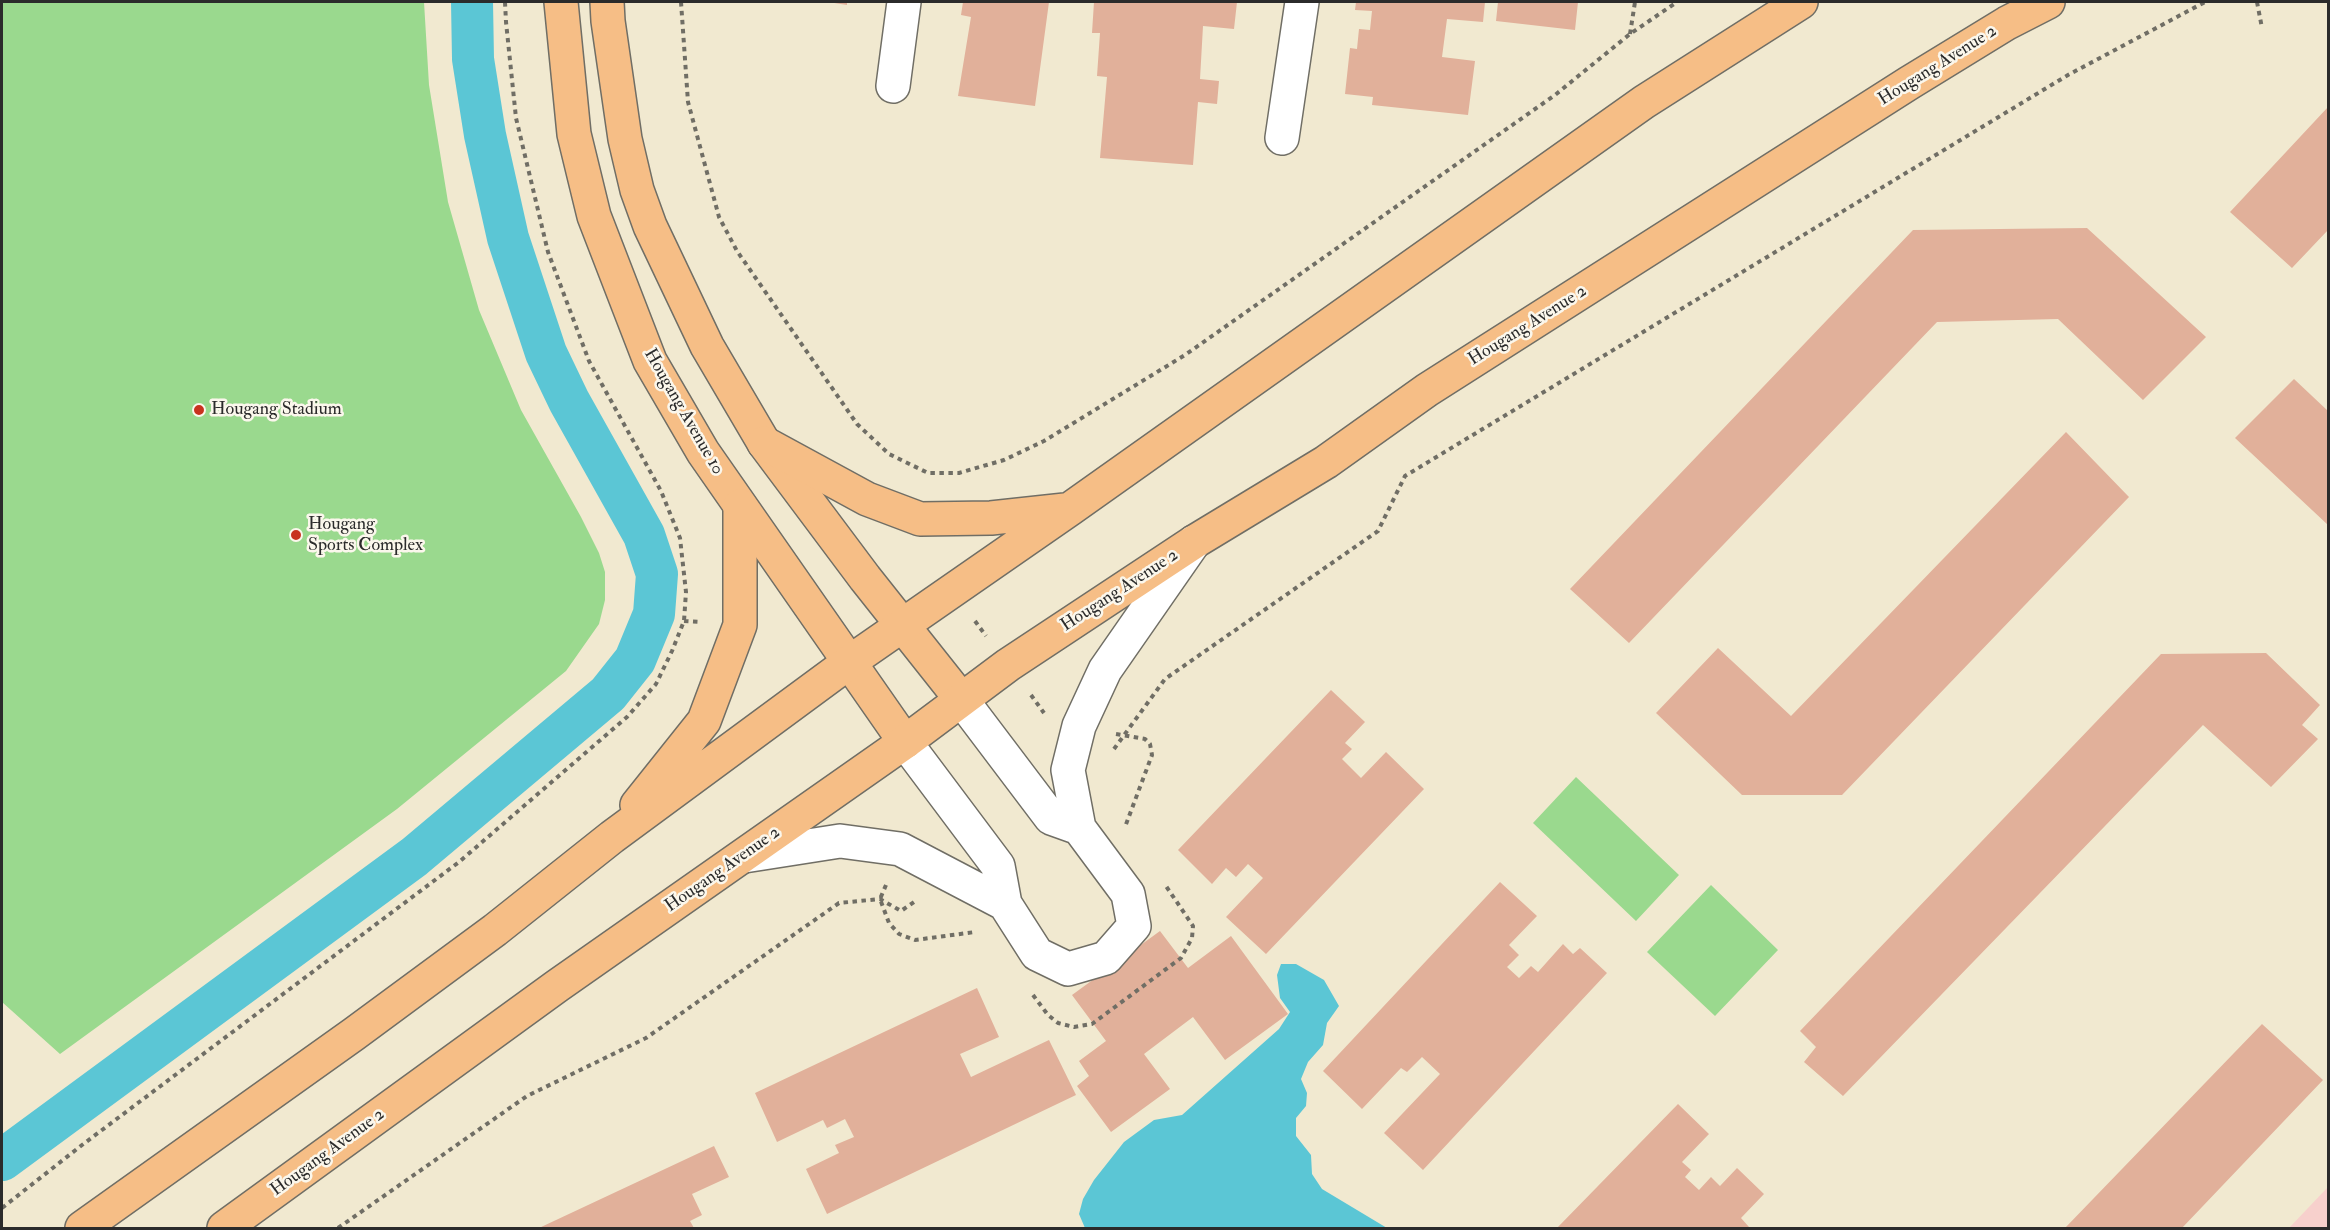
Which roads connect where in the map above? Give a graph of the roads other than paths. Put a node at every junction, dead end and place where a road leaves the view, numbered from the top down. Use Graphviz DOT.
graph roads {
  1 [pos="561,2"];
  2 [pos="607,2"];
  3 [pos="904,2"];
  4 [pos="1302,2"];
  5 [pos="1801,2"];
  6 [pos="2048,2"];
  7 [pos="893,86"];
  8 [pos="1282,138"];
  9 [pos="764,443"];
  10 [pos="740,506"];
  11 [pos="1070,509"];
  12 [pos="1194,542"];
  13 [pos="902,626"];
  14 [pos="848,663"];
  15 [pos="962,699"];
  16 [pos="905,742"];
  17 [pos="1079,828"];
  18 [pos="612,837"];
  19 [pos="744,856"];
  20 [pos="1005,904"];
  21 [pos="82,1228"];
  22 [pos="224,1228"];
  1 -- 10 [label="main road, Hougang Avenue 10"];
  2 -- 9 [label="main road"];
  3 -- 7 [label="street"];
  4 -- 8 [label="street"];
  5 -- 11 [label="main road"];
  6 -- 12 [label="main road, Hougang Avenue 2"];
  9 -- 11 [label="main road"];
  9 -- 13 [label="main road"];
  10 -- 14 [label="main road, Hougang Avenue 10"];
  10 -- 18 [label="main road"];
  11 -- 13 [label="main road"];
  12 -- 15 [label="main road, Hougang Avenue 2"];
  12 -- 17 [label="street"];
  13 -- 14 [label="main road"];
  13 -- 15 [label="main road"];
  14 -- 16 [label="main road, Hougang Avenue 10"];
  14 -- 18 [label="main road"];
  15 -- 16 [label="main road, Hougang Avenue 2"];
  15 -- 17 [label="street"];
  16 -- 19 [label="main road, Hougang Avenue 2"];
  16 -- 20 [label="street"];
  17 -- 20 [label="street"];
  18 -- 21 [label="main road"];
  19 -- 20 [label="street"];
  19 -- 22 [label="main road, Hougang Avenue 2"];
}
